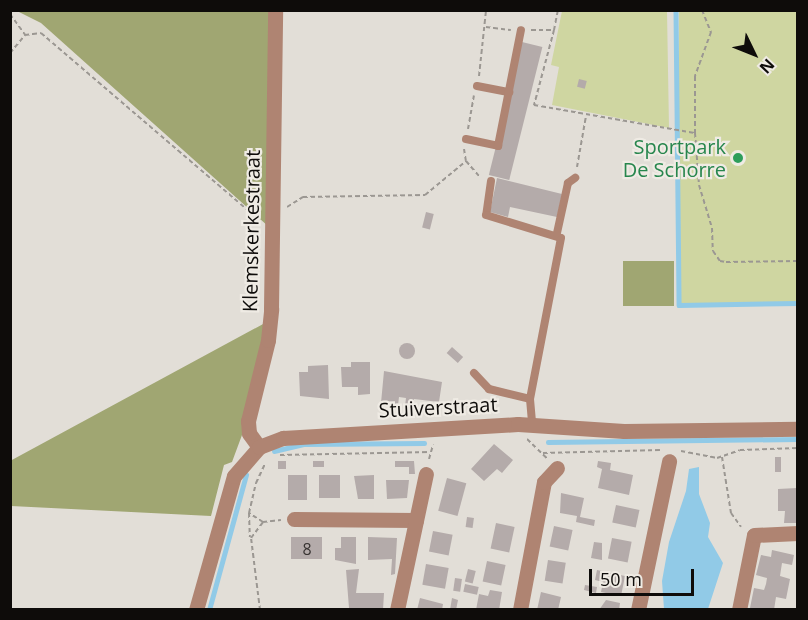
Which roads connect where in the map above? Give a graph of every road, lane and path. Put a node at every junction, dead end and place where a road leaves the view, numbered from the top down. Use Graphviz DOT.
graph roads {
  1 [pos="275,10"];
  2 [pos="486,10"];
  3 [pos="558,10"];
  4 [pos="702,10"];
  5 [pos="10,14"];
  6 [pos="521,30"];
  7 [pos="554,30"];
  8 [pos="25,35"];
  9 [pos="10,54"];
  10 [pos="477,86"];
  11 [pos="509,92"];
  12 [pos="586,117"];
  13 [pos="695,133"];
  14 [pos="466,139"];
  15 [pos="575,178"];
  16 [pos="491,181"];
  17 [pos="293,203"];
  18 [pos="273,232"];
  19 [pos="557,233"];
  20 [pos="798,261"];
  21 [pos="474,373"];
  22 [pos="530,399"];
  23 [pos="532,424"];
  24 [pos="798,429"];
  25 [pos="527,439"];
  26 [pos="433,442"];
  27 [pos="260,447"];
  28 [pos="798,448"];
  29 [pos="430,452"];
  30 [pos="668,453"];
  31 [pos="276,456"];
  32 [pos="722,457"];
  33 [pos="557,468"];
  34 [pos="426,474"];
  35 [pos="249,513"];
  36 [pos="294,519"];
  37 [pos="416,520"];
  38 [pos="263,522"];
  39 [pos="798,533"];
  40 [pos="754,535"];
  41 [pos="250,538"];
  42 [pos="196,609"];
  43 [pos="260,609"];
  44 [pos="397,609"];
  45 [pos="520,609"];
  46 [pos="638,609"];
  47 [pos="739,609"];
  1 -- 18 [label="street, Klemskerkestraat"];
  2 -- 6 [label="path"];
  3 -- 7 [label="path"];
  4 -- 13 [label="path"];
  5 -- 8 [label="path"];
  6 -- 7 [label="path"];
  6 -- 11 [label="lane"];
  7 -- 12 [label="path"];
  8 -- 9 [label="path"];
  8 -- 18 [label="path"];
  10 -- 11 [label="lane"];
  11 -- 14 [label="lane"];
  12 -- 13 [label="path"];
  12 -- 15 [label="path"];
  13 -- 20 [label="path"];
  15 -- 19 [label="lane"];
  16 -- 17 [label="path"];
  16 -- 19 [label="lane"];
  18 -- 27 [label="street, Klemskerkestraat"];
  19 -- 22 [label="lane"];
  21 -- 22 [label="lane"];
  22 -- 23 [label="lane"];
  23 -- 24 [label="street, Stuiverstraat"];
  23 -- 27 [label="street, Stuiverstraat"];
  25 -- 30 [label="path"];
  26 -- 29 [label="path"];
  27 -- 35 [label="path"];
  27 -- 42 [label="street"];
  28 -- 32 [label="path"];
  29 -- 31 [label="path"];
  29 -- 34 [label="path"];
  30 -- 32 [label="path"];
  30 -- 46 [label="street"];
  32 -- 40 [label="path"];
  33 -- 45 [label="street"];
  34 -- 37 [label="street"];
  35 -- 38 [label="path"];
  35 -- 41 [label="path"];
  36 -- 37 [label="street"];
  36 -- 38 [label="path"];
  37 -- 44 [label="street"];
  38 -- 41 [label="path"];
  39 -- 40 [label="street"];
  40 -- 47 [label="street"];
  41 -- 43 [label="path"];
}
